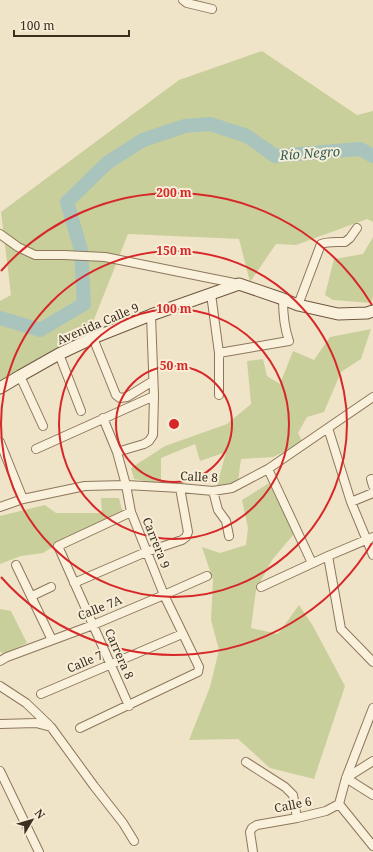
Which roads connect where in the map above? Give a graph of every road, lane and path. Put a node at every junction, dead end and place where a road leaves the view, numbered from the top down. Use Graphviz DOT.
graph roads {
  1 [pos="183,0"];
  2 [pos="212,9"];
  3 [pos="357,228"];
  4 [pos="0,234"];
  5 [pos="239,284"];
  6 [pos="211,294"];
  7 [pos="283,299"];
  8 [pos="298,305"];
  9 [pos="373,312"];
  10 [pos="151,315"];
  11 [pos="93,338"];
  12 [pos="219,353"];
  13 [pos="59,354"];
  14 [pos="20,376"];
  15 [pos="153,381"];
  16 [pos="0,388"];
  17 [pos="219,395"];
  18 [pos="154,396"];
  19 [pos="373,397"];
  20 [pos="81,411"];
  21 [pos="104,418"];
  22 [pos="43,426"];
  23 [pos="328,428"];
  24 [pos="0,442"];
  25 [pos="36,449"];
  26 [pos="117,452"];
  27 [pos="268,469"];
  28 [pos="126,485"];
  29 [pos="180,488"];
  30 [pos="213,491"];
  31 [pos="373,493"];
  32 [pos="23,499"];
  33 [pos="351,502"];
  34 [pos="0,507"];
  35 [pos="131,512"];
  36 [pos="229,536"];
  37 [pos="370,538"];
  38 [pos="146,552"];
  39 [pos="373,555"];
  40 [pos="328,556"];
  41 [pos="312,563"];
  42 [pos="16,565"];
  43 [pos="207,576"];
  44 [pos="74,583"];
  45 [pos="51,587"];
  46 [pos="261,587"];
  47 [pos="164,595"];
  48 [pos="32,596"];
  49 [pos="93,625"];
  50 [pos="182,634"];
  51 [pos="52,640"];
  52 [pos="0,661"];
  53 [pos="373,662"];
  54 [pos="110,665"];
  55 [pos="0,686"];
  56 [pos="41,694"];
  57 [pos="129,706"];
  58 [pos="373,708"];
  59 [pos="0,724"];
  60 [pos="51,727"];
  61 [pos="80,728"];
  62 [pos="246,762"];
  63 [pos="372,764"];
  64 [pos="0,771"];
  65 [pos="346,778"];
  66 [pos="373,795"];
  67 [pos="339,804"];
  68 [pos="297,818"];
  69 [pos="134,841"];
  70 [pos="373,846"];
  71 [pos="39,852"];
  72 [pos="253,852"];
  1 -- 2 [label="street"];
  3 -- 8 [label="street"];
  4 -- 5 [label="street"];
  5 -- 6 [label="street, Avenida Calle 9"];
  5 -- 7 [label="street"];
  6 -- 10 [label="street, Avenida Calle 9"];
  6 -- 12 [label="street"];
  7 -- 8 [label="street"];
  7 -- 12 [label="street"];
  8 -- 9 [label="street"];
  10 -- 11 [label="street, Avenida Calle 9"];
  10 -- 15 [label="street"];
  11 -- 13 [label="street, Avenida Calle 9"];
  11 -- 15 [label="street"];
  12 -- 17 [label="street"];
  13 -- 14 [label="street, Avenida Calle 9"];
  13 -- 20 [label="street"];
  14 -- 16 [label="street, Avenida Calle 9"];
  14 -- 22 [label="street"];
  15 -- 18 [label="street"];
  18 -- 21 [label="street"];
  18 -- 26 [label="street"];
  19 -- 23 [label="street, Calle 8"];
  21 -- 25 [label="street"];
  21 -- 26 [label="street, Carrera 9"];
  23 -- 27 [label="street, Calle 8"];
  23 -- 33 [label="street"];
  24 -- 32 [label="street"];
  26 -- 28 [label="street, Carrera 9"];
  27 -- 30 [label="street, Calle 8"];
  27 -- 41 [label="street"];
  28 -- 29 [label="street, Calle 8"];
  28 -- 32 [label="street, Calle 8"];
  28 -- 35 [label="street, Carrera 9"];
  29 -- 30 [label="street, Calle 8"];
  29 -- 38 [label="street"];
  30 -- 36 [label="street"];
  31 -- 33 [label="street"];
  32 -- 34 [label="street, Calle 8"];
  33 -- 37 [label="street"];
  35 -- 38 [label="street, Carrera 9"];
  35 -- 44 [label="street, Carrera 8"];
  37 -- 39 [label="street"];
  37 -- 40 [label="street"];
  38 -- 44 [label="street"];
  38 -- 47 [label="street, Carrera 9"];
  40 -- 41 [label="street"];
  40 -- 53 [label="street"];
  41 -- 46 [label="street"];
  42 -- 48 [label="street"];
  43 -- 47 [label="street, Calle 7A"];
  44 -- 49 [label="street, Carrera 8"];
  45 -- 48 [label="street"];
  47 -- 49 [label="street, Calle 7A"];
  47 -- 50 [label="street, Carrera 9"];
  48 -- 51 [label="street"];
  49 -- 51 [label="street, Calle 7A"];
  49 -- 54 [label="street, Carrera 8"];
  50 -- 54 [label="street, Calle 7"];
  50 -- 57 [label="street, Carrera 9"];
  51 -- 52 [label="street, Calle 7A"];
  54 -- 56 [label="street, Calle 7"];
  54 -- 57 [label="street, Carrera 8"];
  55 -- 60 [label="street"];
  57 -- 61 [label="street"];
  58 -- 65 [label="street"];
  59 -- 60 [label="street"];
  60 -- 69 [label="street"];
  62 -- 68 [label="street"];
  63 -- 65 [label="street"];
  64 -- 71 [label="street"];
  65 -- 66 [label="street"];
  65 -- 67 [label="street"];
  67 -- 68 [label="street, Calle 6"];
  67 -- 70 [label="street"];
  68 -- 72 [label="street, Calle 6"];
}
